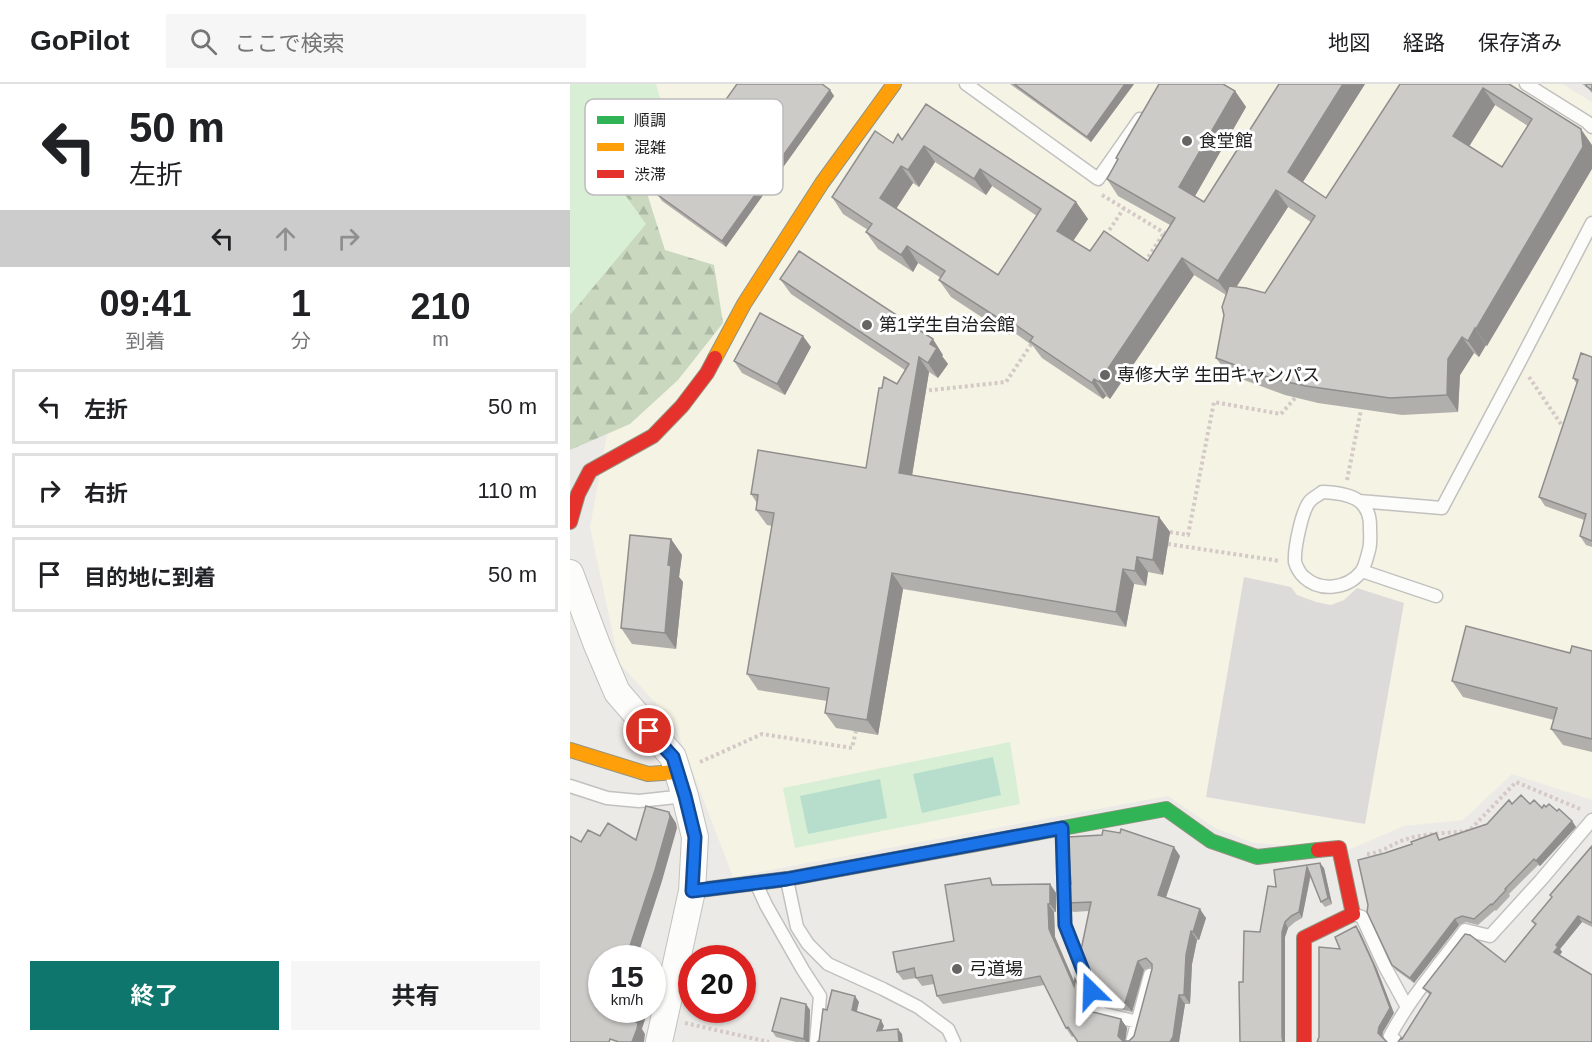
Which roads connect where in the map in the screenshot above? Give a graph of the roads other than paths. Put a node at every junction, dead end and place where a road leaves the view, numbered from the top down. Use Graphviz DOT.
graph roads {
  1 [pos="894,84"];
  2 [pos="966,84"];
  3 [pos="1526,84"];
  4 [pos="1145,112"];
  5 [pos="1592,127"];
  6 [pos="1592,223"];
  7 [pos="580,475"];
  8 [pos="1359,501"];
  9 [pos="570,522"];
  10 [pos="1362,571"];
  11 [pos="570,573"];
  12 [pos="1436,596"];
  13 [pos="570,750"];
  14 [pos="677,772"];
  15 [pos="570,786"];
  16 [pos="685,796"];
  17 [pos="1592,820"];
  18 [pos="1062,828"];
  19 [pos="787,879"];
  20 [pos="756,883"];
  21 [pos="692,891"];
  22 [pos="1353,914"];
  23 [pos="1150,975"];
  24 [pos="1407,1007"];
  25 [pos="1138,1022"];
  26 [pos="662,1030"];
  27 [pos="816,1042"];
  28 [pos="954,1042"];
  29 [pos="1132,1042"];
  30 [pos="1304,1042"];
  31 [pos="1397,1042"];
  1 -- 7 [label="street"];
  2 -- 4 [label="lane"];
  3 -- 5 [label="lane"];
  6 -- 8 [label="lane"];
  7 -- 9 [label="street"];
  8 -- 10 [label="lane"];
  8 -- 10 [label="lane"];
  10 -- 12 [label="lane"];
  11 -- 14 [label="street"];
  13 -- 14 [label="street"];
  14 -- 16 [label="street"];
  15 -- 16 [label="lane"];
  16 -- 21 [label="street"];
  17 -- 24 [label="lane"];
  18 -- 19 [label="street"];
  18 -- 22 [label="street"];
  18 -- 25 [label="lane"];
  19 -- 20 [label="street"];
  19 -- 28 [label="lane"];
  20 -- 21 [label="street"];
  20 -- 27 [label="lane"];
  21 -- 26 [label="street"];
  22 -- 24 [label="lane"];
  22 -- 30 [label="street"];
  23 -- 25 [label="lane"];
  24 -- 31 [label="lane"];
  25 -- 29 [label="lane"];
}
